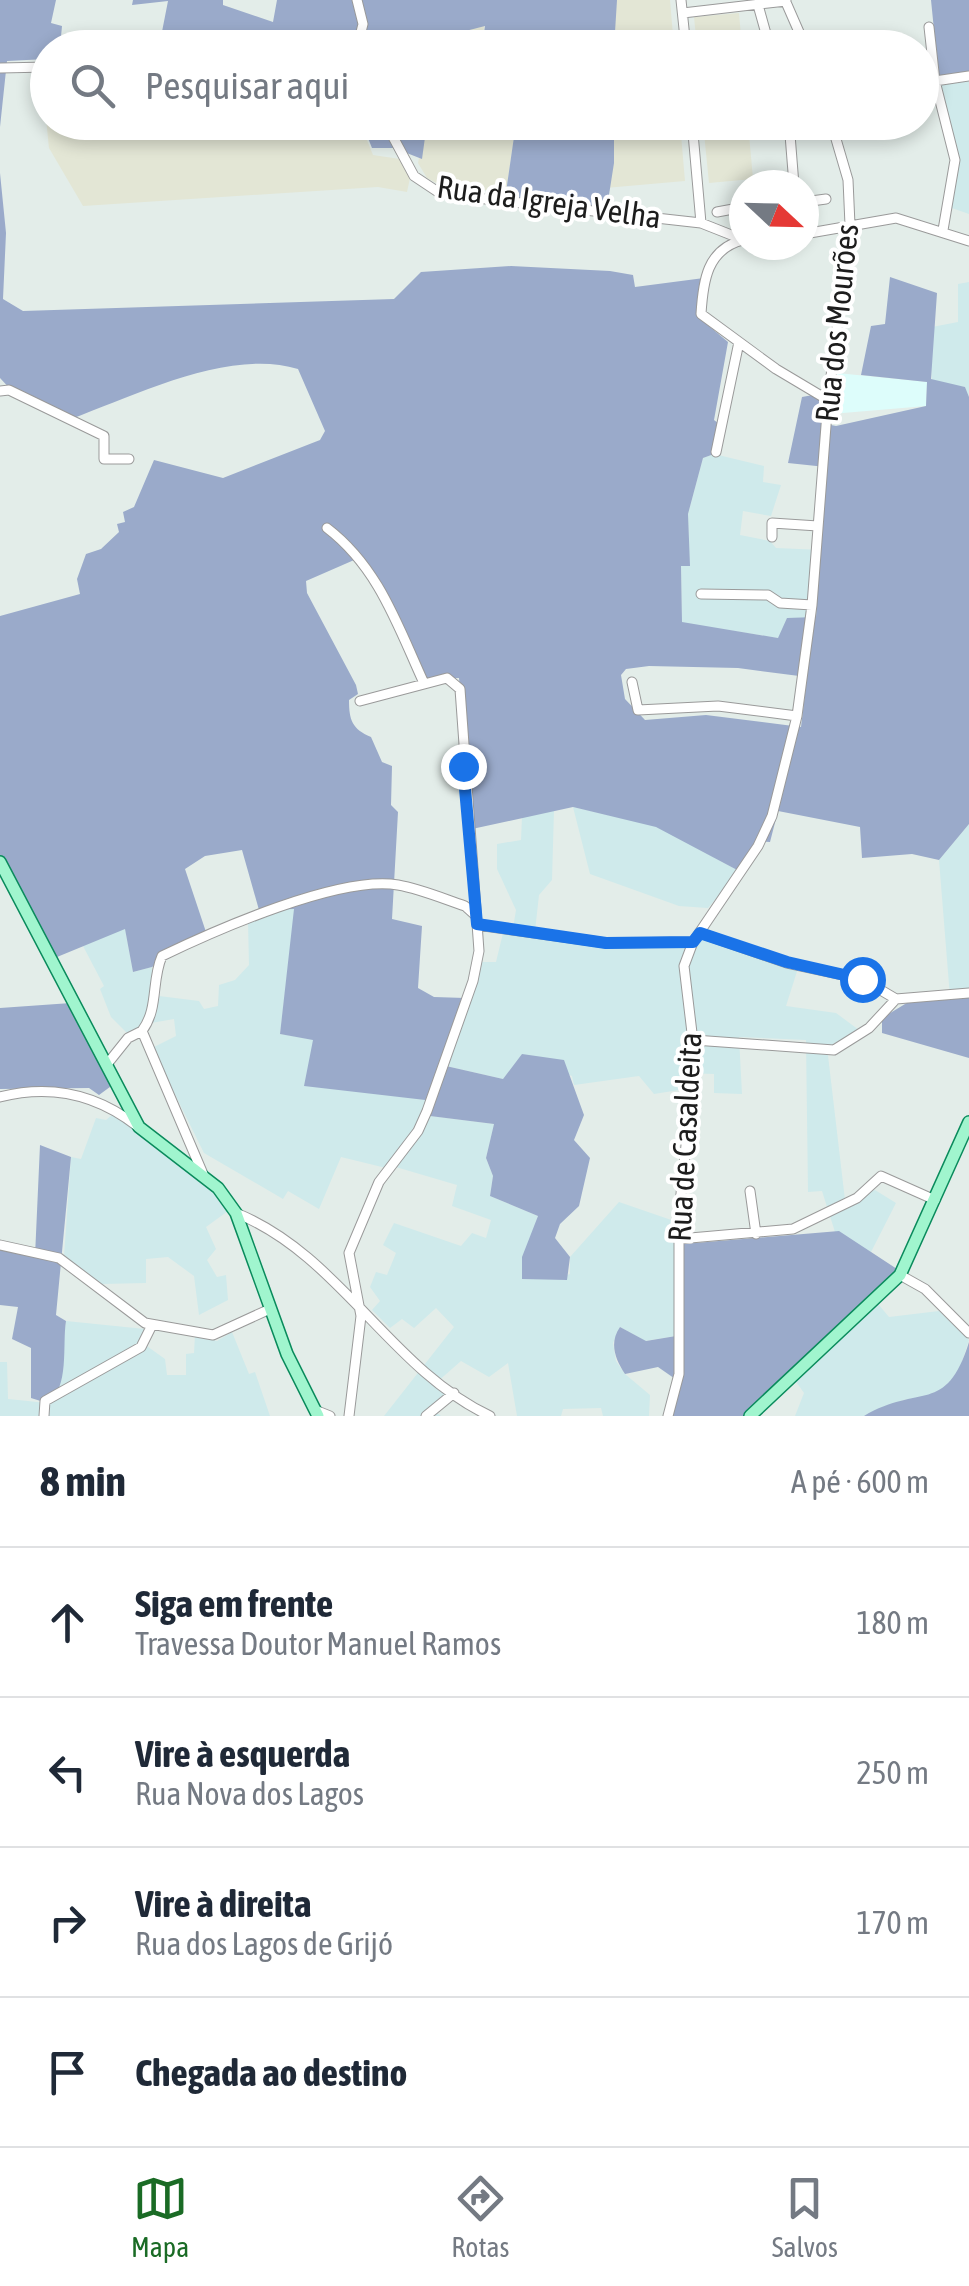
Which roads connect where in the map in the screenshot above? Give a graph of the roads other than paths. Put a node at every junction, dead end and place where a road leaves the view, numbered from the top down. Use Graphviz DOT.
graph roads {
  1 [pos="358,0"];
  2 [pos="681,0"];
  3 [pos="785,1"];
  4 [pos="758,5"];
  5 [pos="683,12"];
  6 [pos="929,26"];
  7 [pos="362,30"];
  8 [pos="684,30"];
  9 [pos="765,30"];
  10 [pos="798,30"];
  11 [pos="929,30"];
  12 [pos="30,67"];
  13 [pos="0,68"];
  14 [pos="969,76"];
  15 [pos="939,80"];
  16 [pos="939,97"];
  17 [pos="395,140"];
  18 [pos="693,140"];
  19 [pos="790,140"];
  20 [pos="836,140"];
  21 [pos="793,170"];
  22 [pos="826,200"];
  23 [pos="819,201"];
  24 [pos="729,210"];
  25 [pos="717,212"];
  26 [pos="700,223"];
  27 [pos="850,225"];
  28 [pos="943,230"];
  29 [pos="819,231"];
  30 [pos="729,234"];
  31 [pos="969,241"];
  32 [pos="729,246"];
  33 [pos="740,342"];
  34 [pos="0,391"];
  35 [pos="828,400"];
  36 [pos="716,452"];
  37 [pos="129,459"];
  38 [pos="818,526"];
  39 [pos="327,528"];
  40 [pos="772,537"];
  41 [pos="701,594"];
  42 [pos="812,605"];
  43 [pos="423,681"];
  44 [pos="632,682"];
  45 [pos="360,701"];
  46 [pos="797,716"];
  47 [pos="0,862"];
  48 [pos="476,920"];
  49 [pos="696,937"];
  50 [pos="969,992"];
  51 [pos="896,999"];
  52 [pos="142,1031"];
  53 [pos="694,1040"];
  54 [pos="108,1063"];
  55 [pos="0,1098"];
  56 [pos="969,1122"];
  57 [pos="140,1127"];
  58 [pos="205,1178"];
  59 [pos="750,1192"];
  60 [pos="935,1200"];
  61 [pos="236,1212"];
  62 [pos="756,1234"];
  63 [pos="679,1239"];
  64 [pos="0,1245"];
  65 [pos="900,1275"];
  66 [pos="358,1302"];
  67 [pos="270,1310"];
  68 [pos="152,1325"];
  69 [pos="969,1333"];
  70 [pos="454,1393"];
  71 [pos="317,1413"];
  72 [pos="44,1416"];
  73 [pos="330,1416"];
  74 [pos="349,1416"];
  75 [pos="426,1416"];
  76 [pos="490,1416"];
  77 [pos="668,1416"];
  78 [pos="750,1416"];
  1 -- 7 [label="street"];
  2 -- 5 [label="street"];
  3 -- 4 [label="street"];
  3 -- 10 [label="street"];
  4 -- 5 [label="street"];
  4 -- 9 [label="street"];
  5 -- 8 [label="street"];
  6 -- 11 [label="street"];
  12 -- 13 [label="street"];
  14 -- 15 [label="street"];
  16 -- 28 [label="street"];
  17 -- 26 [label="street, Rua da Igreja Velha"];
  18 -- 26 [label="street"];
  19 -- 21 [label="street"];
  20 -- 27 [label="street, Rua dos Mourões"];
  22 -- 23 [label="street"];
  24 -- 25 [label="street"];
  26 -- 30 [label="street, Rua da Igreja Velha"];
  27 -- 28 [label="street"];
  27 -- 29 [label="street"];
  27 -- 35 [label="street, Rua dos Mourões"];
  28 -- 31 [label="street"];
  32 -- 33 [label="street"];
  33 -- 35 [label="street"];
  33 -- 36 [label="street"];
  34 -- 37 [label="street"];
  35 -- 38 [label="street, Rua dos Mourões"];
  38 -- 40 [label="street"];
  38 -- 42 [label="street, Rua de Casaldeita"];
  39 -- 43 [label="street"];
  41 -- 42 [label="street"];
  42 -- 46 [label="street, Rua de Casaldeita"];
  43 -- 45 [label="street"];
  43 -- 48 [label="street"];
  44 -- 46 [label="street"];
  46 -- 49 [label="street, Rua de Casaldeita"];
  47 -- 54 [label="main road"];
  48 -- 49 [label="street"];
  48 -- 52 [label="street"];
  48 -- 66 [label="street"];
  49 -- 51 [label="street"];
  49 -- 53 [label="street, Rua de Casaldeita"];
  50 -- 51 [label="street"];
  51 -- 53 [label="street"];
  52 -- 54 [label="street"];
  52 -- 58 [label="street"];
  53 -- 63 [label="street, Rua de Casaldeita"];
  54 -- 57 [label="main road"];
  55 -- 57 [label="street"];
  56 -- 60 [label="main road"];
  57 -- 58 [label="main road"];
  58 -- 61 [label="main road"];
  59 -- 62 [label="street"];
  60 -- 62 [label="street"];
  60 -- 65 [label="main road"];
  61 -- 66 [label="street"];
  61 -- 67 [label="main road"];
  62 -- 63 [label="street"];
  63 -- 77 [label="street, Rua de Casaldeita"];
  64 -- 68 [label="street"];
  65 -- 69 [label="street"];
  65 -- 78 [label="main road"];
  66 -- 70 [label="street"];
  66 -- 74 [label="street"];
  67 -- 68 [label="street"];
  67 -- 71 [label="main road"];
  68 -- 72 [label="street"];
  70 -- 75 [label="street"];
  70 -- 76 [label="street"];
  71 -- 73 [label="street"];
}
